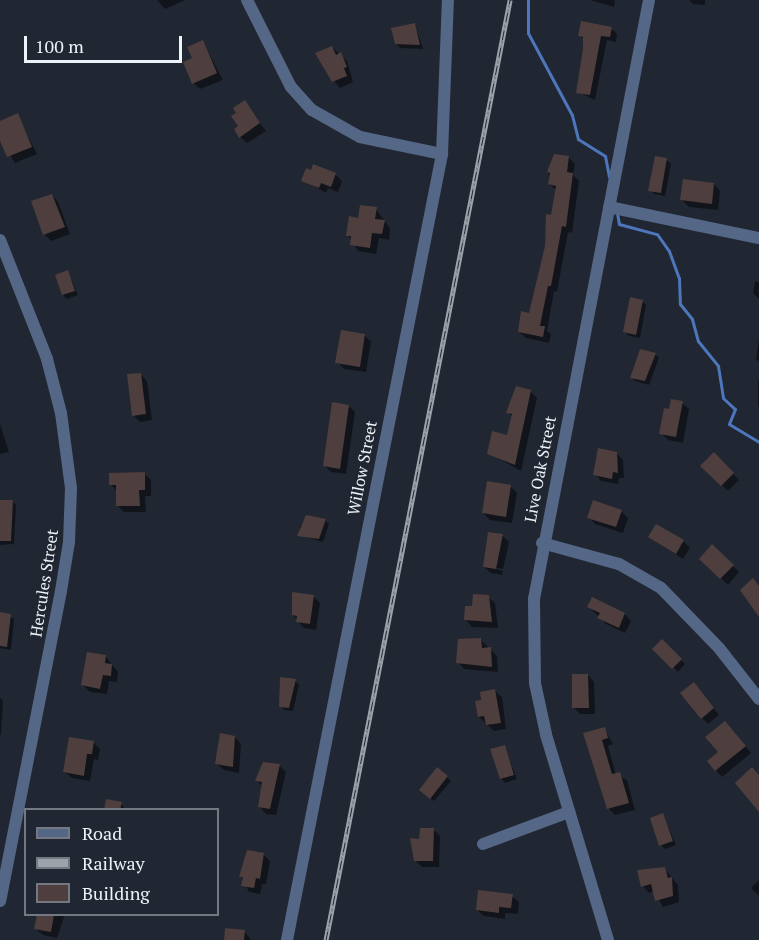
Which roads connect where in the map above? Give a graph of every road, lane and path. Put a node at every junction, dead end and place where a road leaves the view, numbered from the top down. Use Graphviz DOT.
graph roads {
  1 [pos="247,0"];
  2 [pos="448,0"];
  3 [pos="649,0"];
  4 [pos="442,154"];
  5 [pos="609,207"];
  6 [pos="759,238"];
  7 [pos="0,240"];
  8 [pos="542,543"];
  9 [pos="759,699"];
  10 [pos="569,812"];
  11 [pos="483,844"];
  12 [pos="0,901"];
  13 [pos="286,940"];
  14 [pos="608,940"];
  1 -- 4 [label="street"];
  2 -- 4 [label="street, Willow Street"];
  3 -- 5 [label="street, Live Oak Street"];
  4 -- 13 [label="street, Willow Street"];
  5 -- 6 [label="street"];
  5 -- 8 [label="street, Live Oak Street"];
  7 -- 12 [label="street, Hercules Street"];
  8 -- 9 [label="street"];
  8 -- 10 [label="street, Live Oak Street"];
  10 -- 11 [label="street"];
  10 -- 14 [label="street, Live Oak Street"];
}
